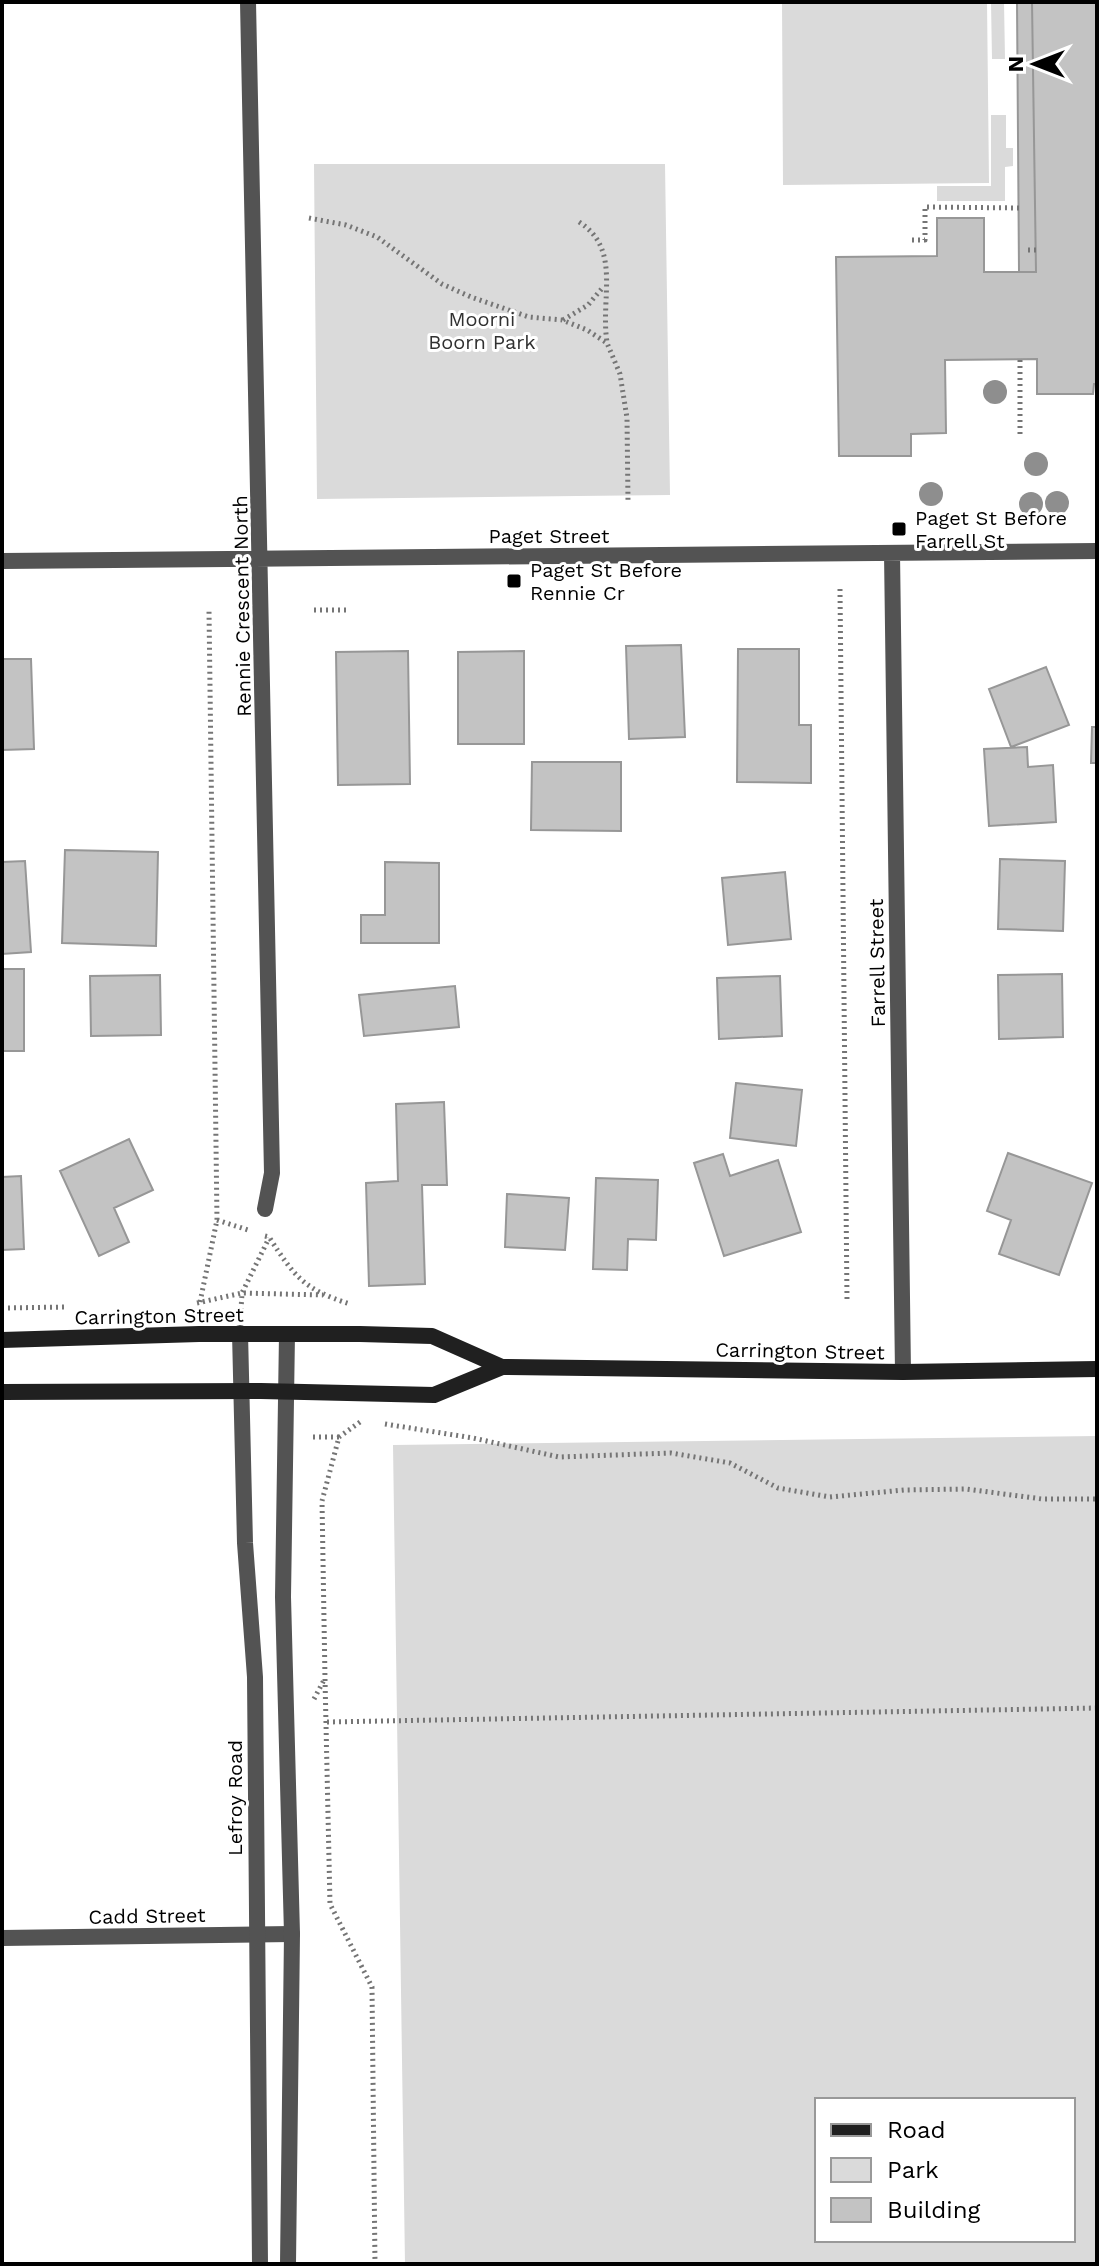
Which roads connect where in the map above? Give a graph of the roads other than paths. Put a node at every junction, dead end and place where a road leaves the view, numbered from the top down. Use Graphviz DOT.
graph roads {
  1 [pos="248,2"];
  2 [pos="1097,551"];
  3 [pos="892,553"];
  4 [pos="261,558"];
  5 [pos="2,561"];
  6 [pos="265,1209"];
  7 [pos="240,1333"];
  8 [pos="287,1334"];
  9 [pos="2,1340"];
  10 [pos="502,1367"];
  11 [pos="1097,1369"];
  12 [pos="903,1372"];
  13 [pos="242,1391"];
  14 [pos="287,1391"];
  15 [pos="2,1392"];
  16 [pos="256,1934"];
  17 [pos="292,1934"];
  18 [pos="2,1938"];
  19 [pos="260,2264"];
  20 [pos="288,2264"];
  1 -- 4 [label="street, Rennie Crescent North"];
  2 -- 3 [label="street, Paget Street"];
  3 -- 4 [label="street, Paget Street"];
  3 -- 12 [label="street, Farrell Street"];
  4 -- 5 [label="street, Paget Street"];
  4 -- 6 [label="street, Rennie Crescent North"];
  7 -- 8 [label="main road, Carrington Street"];
  7 -- 9 [label="main road, Carrington Street"];
  7 -- 13 [label="street, Lefroy Road"];
  8 -- 10 [label="main road, Carrington Street"];
  8 -- 14 [label="street"];
  10 -- 12 [label="main road, Carrington Street"];
  10 -- 14 [label="main road, Carrington Street"];
  11 -- 12 [label="main road, Carrington Street"];
  13 -- 14 [label="main road, Carrington Street"];
  13 -- 15 [label="main road, Carrington Street"];
  13 -- 16 [label="street, Lefroy Road"];
  14 -- 17 [label="street"];
  16 -- 17 [label="street, Cadd Street"];
  16 -- 18 [label="street, Cadd Street"];
  16 -- 19 [label="street, Lefroy Road"];
  17 -- 20 [label="street"];
}
